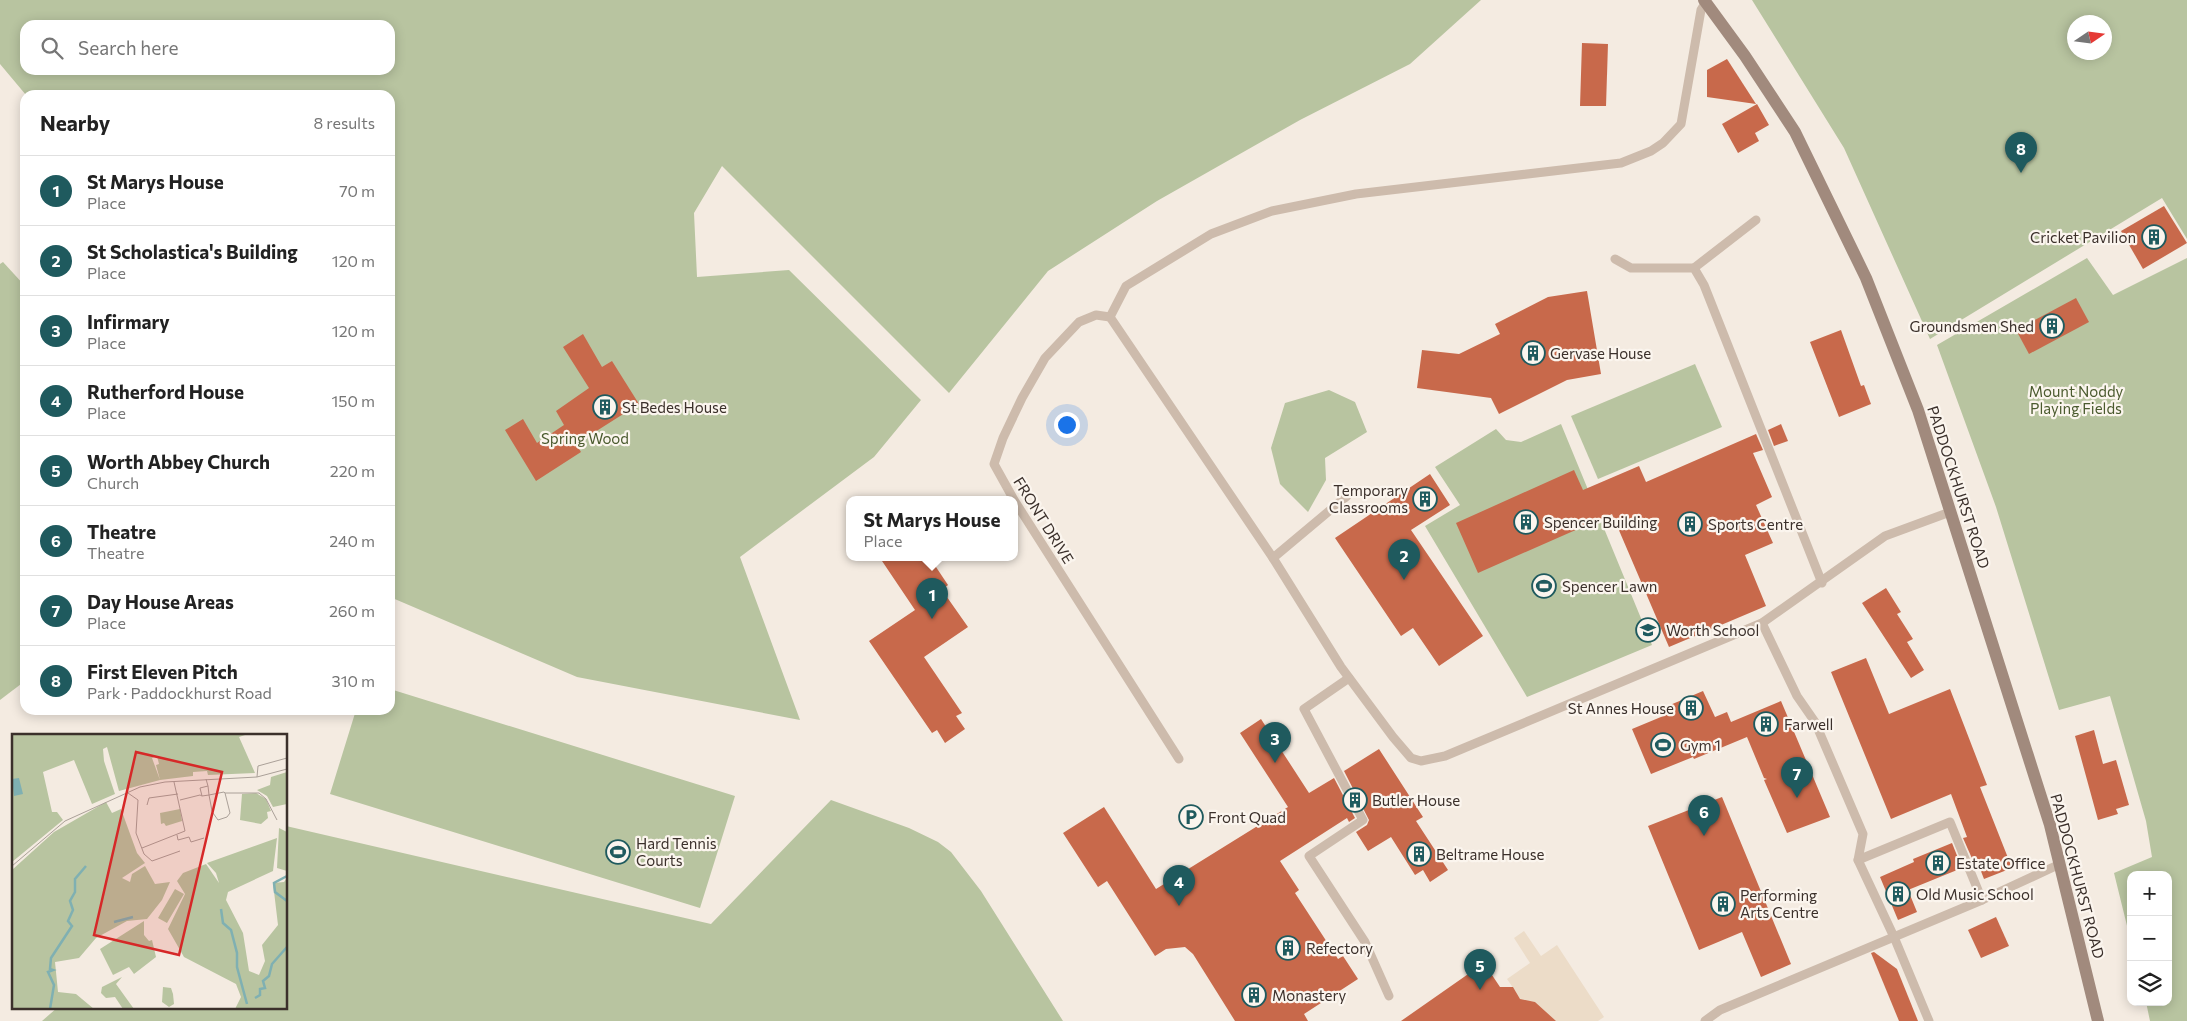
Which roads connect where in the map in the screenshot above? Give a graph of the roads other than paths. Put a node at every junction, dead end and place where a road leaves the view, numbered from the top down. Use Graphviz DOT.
graph roads {
  1 [pos="1705,1"];
  2 [pos="1756,220"];
  3 [pos="1615,259"];
  4 [pos="1694,268"];
  5 [pos="1110,317"];
  6 [pos="1012,496"];
  7 [pos="1347,496"];
  8 [pos="1018,506"];
  9 [pos="1950,512"];
  10 [pos="1273,558"];
  11 [pos="1822,582"];
  12 [pos="1762,623"];
  13 [pos="1349,678"];
  14 [pos="1179,759"];
  15 [pos="1858,860"];
  16 [pos="2060,864"];
  17 [pos="1982,900"];
  18 [pos="1894,937"];
  19 [pos="1389,996"];
  20 [pos="1705,1021"];
  21 [pos="1928,1021"];
  22 [pos="2098,1021"];
  1 -- 5 [label="lane"];
  1 -- 9 [label="main road, PADDOCKHURST ROAD"];
  2 -- 4 [label="lane"];
  3 -- 4 [label="lane"];
  4 -- 11 [label="lane"];
  5 -- 6 [label="lane, FRONT DRIVE"];
  5 -- 10 [label="lane"];
  7 -- 10 [label="lane"];
  8 -- 14 [label="lane, FRONT DRIVE"];
  9 -- 11 [label="lane"];
  9 -- 16 [label="main road, PADDOCKHURST ROAD"];
  10 -- 13 [label="lane"];
  11 -- 12 [label="lane"];
  12 -- 13 [label="lane"];
  12 -- 15 [label="lane"];
  13 -- 19 [label="lane"];
  15 -- 17 [label="lane"];
  15 -- 18 [label="lane"];
  16 -- 17 [label="lane"];
  16 -- 22 [label="main road, PADDOCKHURST ROAD"];
  17 -- 18 [label="lane"];
  18 -- 20 [label="lane"];
  18 -- 21 [label="lane"];
}
